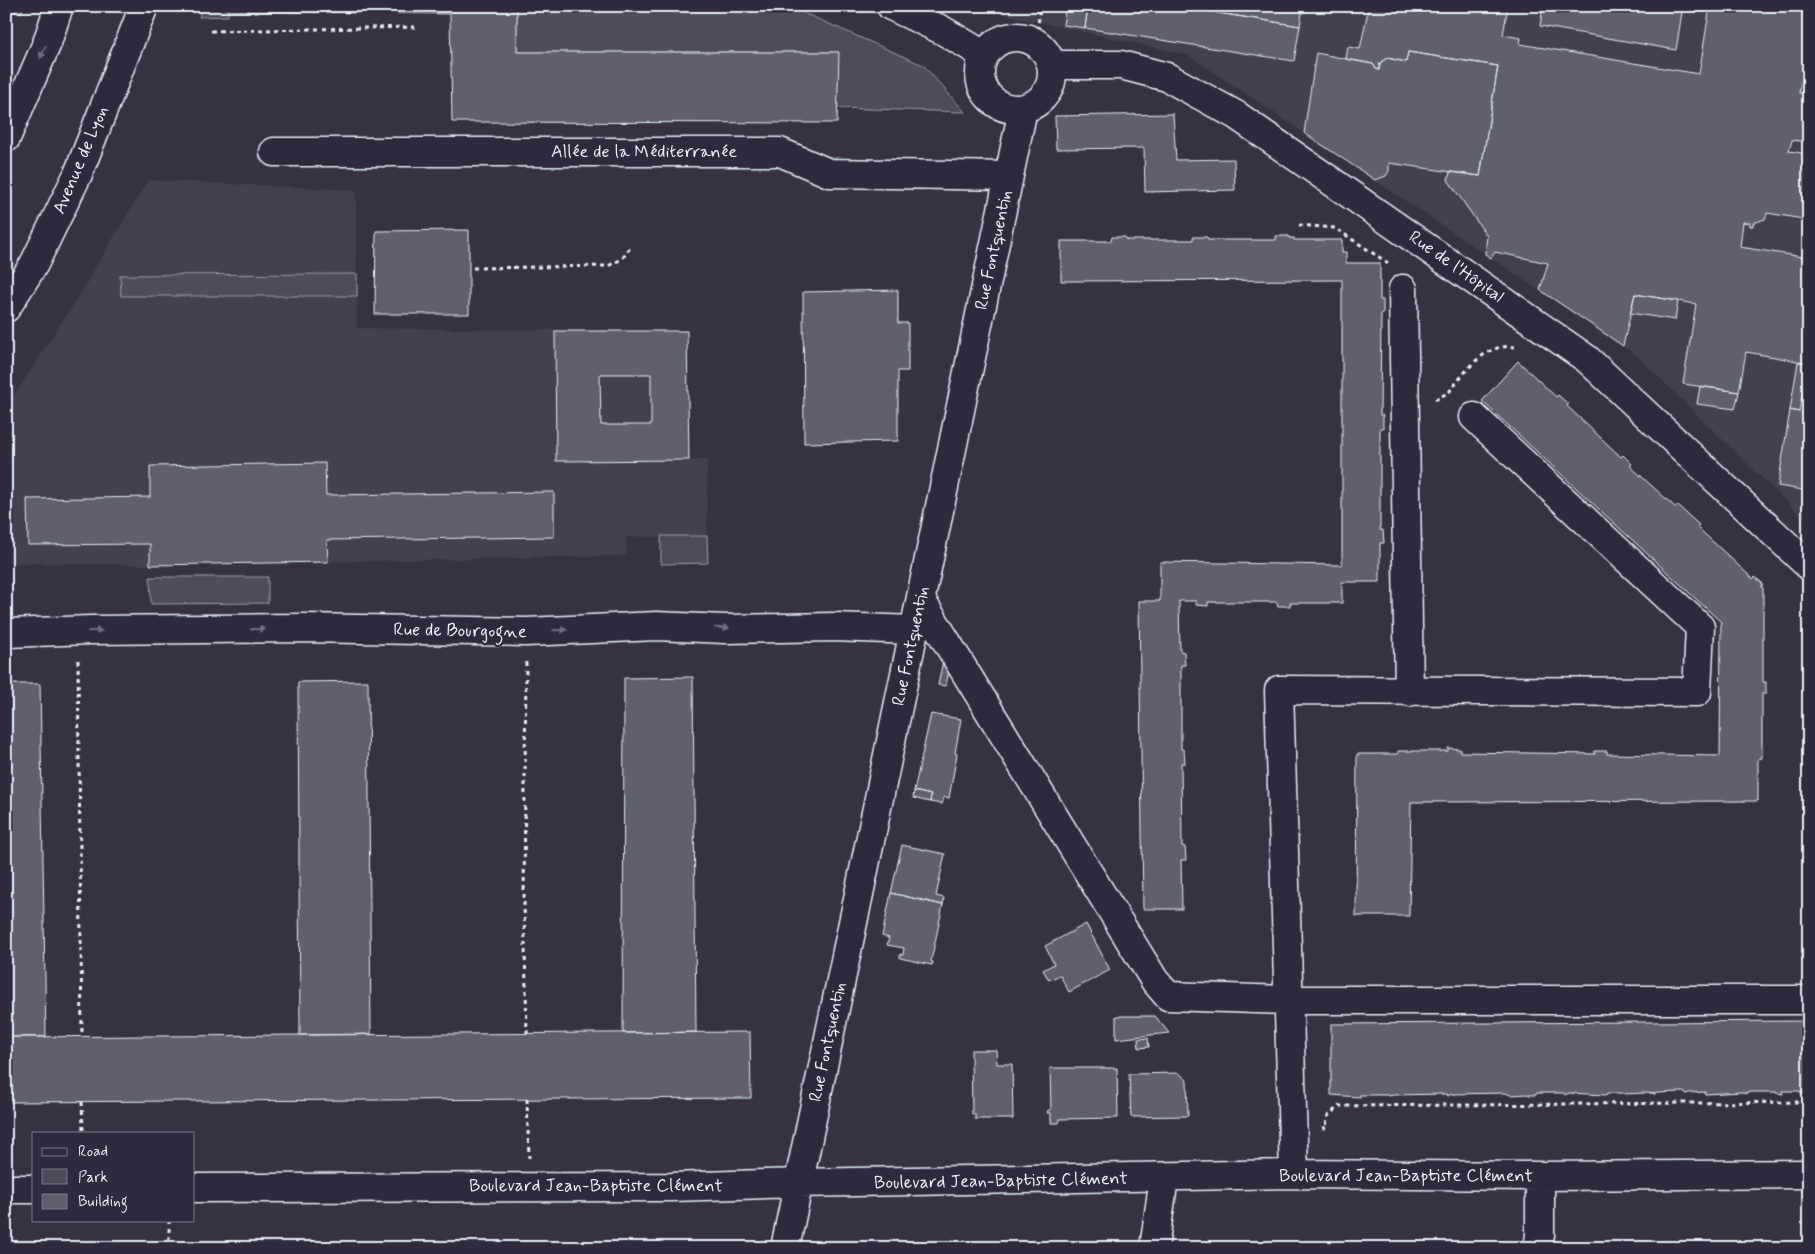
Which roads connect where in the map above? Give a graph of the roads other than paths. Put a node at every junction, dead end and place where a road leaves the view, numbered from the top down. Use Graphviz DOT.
graph roads {
  1 [pos="59,6"];
  2 [pos="144,6"];
  3 [pos="891,6"];
  4 [pos="984,55"];
  5 [pos="1052,65"];
  6 [pos="1023,108"];
  7 [pos="6,138"];
  8 [pos="274,152"];
  9 [pos="1009,176"];
  10 [pos="1396,278"];
  11 [pos="6,308"];
  12 [pos="1474,417"];
  13 [pos="1809,566"];
  14 [pos="921,600"];
  15 [pos="914,630"];
  16 [pos="6,633"];
  17 [pos="1408,692"];
  18 [pos="1288,1000"];
  19 [pos="1809,1000"];
  20 [pos="1294,1174"];
  21 [pos="1809,1174"];
  22 [pos="1540,1176"];
  23 [pos="1164,1178"];
  24 [pos="798,1183"];
  25 [pos="195,1188"];
  26 [pos="6,1189"];
  27 [pos="32,1189"];
  28 [pos="786,1248"];
  29 [pos="1154,1248"];
  30 [pos="1538,1248"];
  1 -- 7 [label="street, one-way"];
  2 -- 11 [label="street, Avenue de Lyon"];
  3 -- 4 [label="street"];
  4 -- 5 [label="street"];
  4 -- 6 [label="street"];
  5 -- 6 [label="street"];
  5 -- 13 [label="street, Rue de l'Hôpital"];
  6 -- 9 [label="street, Rue Fontquentin"];
  8 -- 9 [label="street, Allée de la Méditerranée"];
  9 -- 14 [label="street, Rue Fontquentin"];
  10 -- 17 [label="street"];
  12 -- 17 [label="street"];
  14 -- 15 [label="street, Rue Fontquentin"];
  14 -- 18 [label="street"];
  16 -- 15 [label="street, Rue de Bourgogne, one-way"];
  15 -- 24 [label="street, Rue Fontquentin"];
  17 -- 18 [label="street"];
  18 -- 19 [label="street"];
  18 -- 20 [label="street"];
  20 -- 22 [label="street, Boulevard Jean-Baptiste Clément"];
  20 -- 23 [label="street, Boulevard Jean-Baptiste Clément"];
  21 -- 22 [label="street, Boulevard Jean-Baptiste Clément"];
  22 -- 30 [label="street"];
  23 -- 24 [label="street, Boulevard Jean-Baptiste Clément"];
  23 -- 29 [label="street"];
  24 -- 25 [label="street, Boulevard Jean-Baptiste Clément"];
  24 -- 28 [label="street, Rue Fontquentin"];
  26 -- 27 [label="street"];
}
